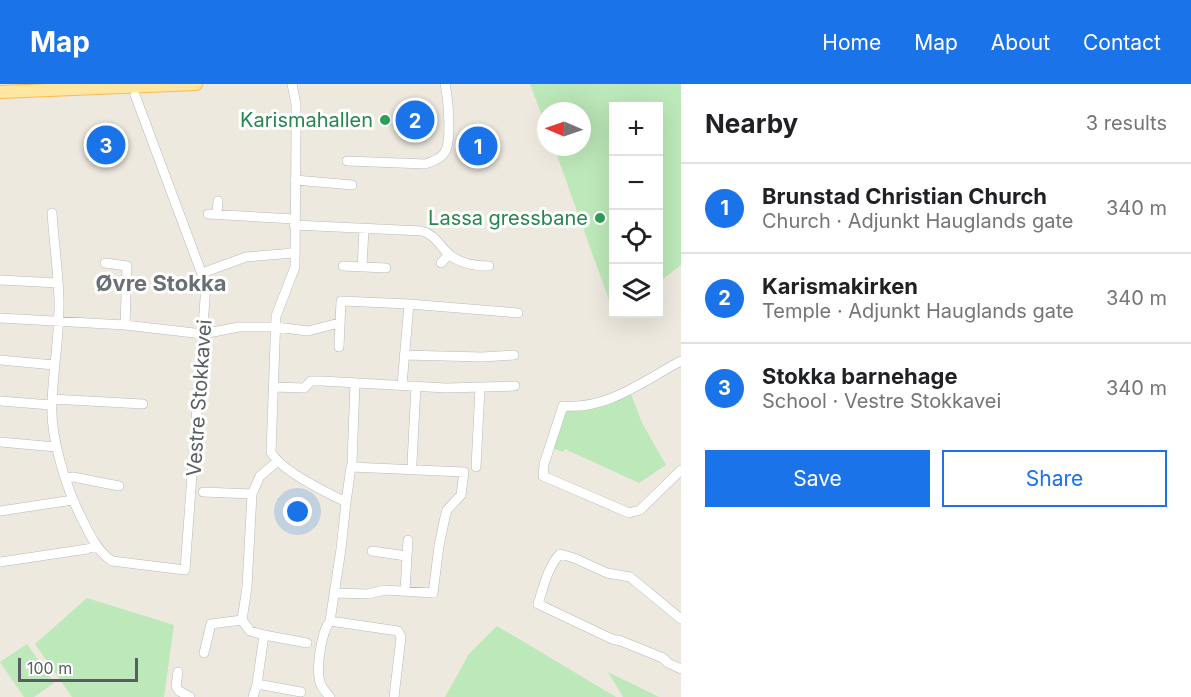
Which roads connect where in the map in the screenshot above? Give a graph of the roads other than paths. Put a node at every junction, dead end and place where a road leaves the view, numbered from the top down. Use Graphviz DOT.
graph roads {
  1 [pos="196,84"];
  2 [pos="292,84"];
  3 [pos="300,84"];
  4 [pos="445,84"];
  5 [pos="124,85"];
  6 [pos="0,92"];
  7 [pos="135,95"];
  8 [pos="296,104"];
  9 [pos="346,161"];
  10 [pos="295,180"];
  11 [pos="351,185"];
  12 [pos="218,201"];
  13 [pos="52,213"];
  14 [pos="294,222"];
  15 [pos="364,229"];
  16 [pos="294,253"];
  17 [pos="449,254"];
  18 [pos="105,263"];
  19 [pos="441,263"];
  20 [pos="343,266"];
  21 [pos="489,266"];
  22 [pos="362,267"];
  23 [pos="386,268"];
  24 [pos="202,273"];
  25 [pos="0,280"];
  26 [pos="58,283"];
  27 [pos="409,304"];
  28 [pos="518,313"];
  29 [pos="0,318"];
  30 [pos="58,322"];
  31 [pos="339,323"];
  32 [pos="125,326"];
  33 [pos="276,327"];
  34 [pos="203,334"];
  35 [pos="339,347"];
  36 [pos="404,355"];
  37 [pos="514,355"];
  38 [pos="0,360"];
  39 [pos="681,361"];
  40 [pos="54,365"];
  41 [pos="356,384"];
  42 [pos="402,385"];
  43 [pos="416,386"];
  44 [pos="515,386"];
  45 [pos="274,387"];
  46 [pos="480,388"];
  47 [pos="0,401"];
  48 [pos="52,402"];
  49 [pos="143,404"];
  50 [pos="0,442"];
  51 [pos="56,447"];
  52 [pos="278,461"];
  53 [pos="352,462"];
  54 [pos="412,463"];
  55 [pos="476,467"];
  56 [pos="681,470"];
  57 [pos="66,478"];
  58 [pos="119,486"];
  59 [pos="203,492"];
  60 [pos="252,494"];
  61 [pos="73,501"];
  62 [pos="346,502"];
  63 [pos="0,511"];
  64 [pos="408,540"];
  65 [pos="96,546"];
  66 [pos="372,551"];
  67 [pos="406,556"];
  68 [pos="0,562"];
  69 [pos="405,591"];
  70 [pos="335,593"];
  71 [pos="681,619"];
  72 [pos="242,620"];
  73 [pos="330,621"];
  74 [pos="264,635"];
  75 [pos="307,643"];
  76 [pos="204,653"];
  77 [pos="681,669"];
  78 [pos="178,672"];
  79 [pos="257,684"];
  80 [pos="301,692"];
  81 [pos="189,697"];
  82 [pos="253,697"];
  83 [pos="330,697"];
  84 [pos="394,697"];
  1 -- 5 [label="main road"];
  2 -- 8 [label="street"];
  3 -- 8 [label="street"];
  4 -- 9 [label="street"];
  5 -- 6 [label="main road"];
  7 -- 24 [label="street, Vestre Stokkavei"];
  8 -- 10 [label="street"];
  10 -- 11 [label="street"];
  10 -- 14 [label="street"];
  12 -- 14 [label="street"];
  13 -- 26 [label="street"];
  14 -- 15 [label="street"];
  14 -- 16 [label="street"];
  15 -- 17 [label="street"];
  15 -- 22 [label="street"];
  16 -- 24 [label="street"];
  16 -- 33 [label="street"];
  17 -- 19 [label="street"];
  17 -- 21 [label="street"];
  18 -- 32 [label="street"];
  20 -- 22 [label="street"];
  22 -- 23 [label="street"];
  24 -- 34 [label="street, Vestre Stokkavei"];
  25 -- 26 [label="street"];
  26 -- 30 [label="street"];
  27 -- 28 [label="street"];
  27 -- 31 [label="street"];
  27 -- 36 [label="street"];
  29 -- 30 [label="street"];
  30 -- 32 [label="street"];
  30 -- 40 [label="street"];
  31 -- 33 [label="street"];
  31 -- 35 [label="street"];
  32 -- 34 [label="street"];
  33 -- 34 [label="street"];
  33 -- 45 [label="street"];
  34 -- 65 [label="street, Vestre Stokkavei"];
  36 -- 37 [label="street"];
  36 -- 42 [label="street"];
  38 -- 40 [label="street"];
  39 -- 56 [label="street"];
  40 -- 48 [label="street"];
  41 -- 42 [label="street"];
  41 -- 45 [label="street"];
  41 -- 53 [label="street"];
  42 -- 43 [label="street"];
  43 -- 46 [label="street"];
  43 -- 54 [label="street"];
  44 -- 46 [label="street"];
  45 -- 52 [label="street"];
  46 -- 55 [label="street"];
  47 -- 48 [label="street"];
  48 -- 49 [label="street"];
  48 -- 51 [label="street"];
  50 -- 51 [label="street"];
  51 -- 57 [label="street"];
  52 -- 60 [label="street"];
  52 -- 62 [label="street"];
  57 -- 58 [label="street"];
  57 -- 61 [label="street"];
  59 -- 60 [label="street"];
  60 -- 72 [label="street"];
  61 -- 63 [label="street"];
  61 -- 65 [label="street"];
  62 -- 69 [label="street"];
  62 -- 70 [label="street"];
  64 -- 67 [label="street"];
  65 -- 68 [label="street"];
  66 -- 67 [label="street"];
  67 -- 69 [label="street"];
  69 -- 70 [label="street"];
  70 -- 73 [label="street"];
  71 -- 77 [label="street"];
  72 -- 74 [label="street"];
  72 -- 76 [label="street"];
  73 -- 83 [label="street"];
  73 -- 84 [label="street"];
  74 -- 75 [label="street"];
  74 -- 79 [label="street"];
  78 -- 81 [label="street"];
  79 -- 80 [label="street"];
  79 -- 82 [label="street"];
}
